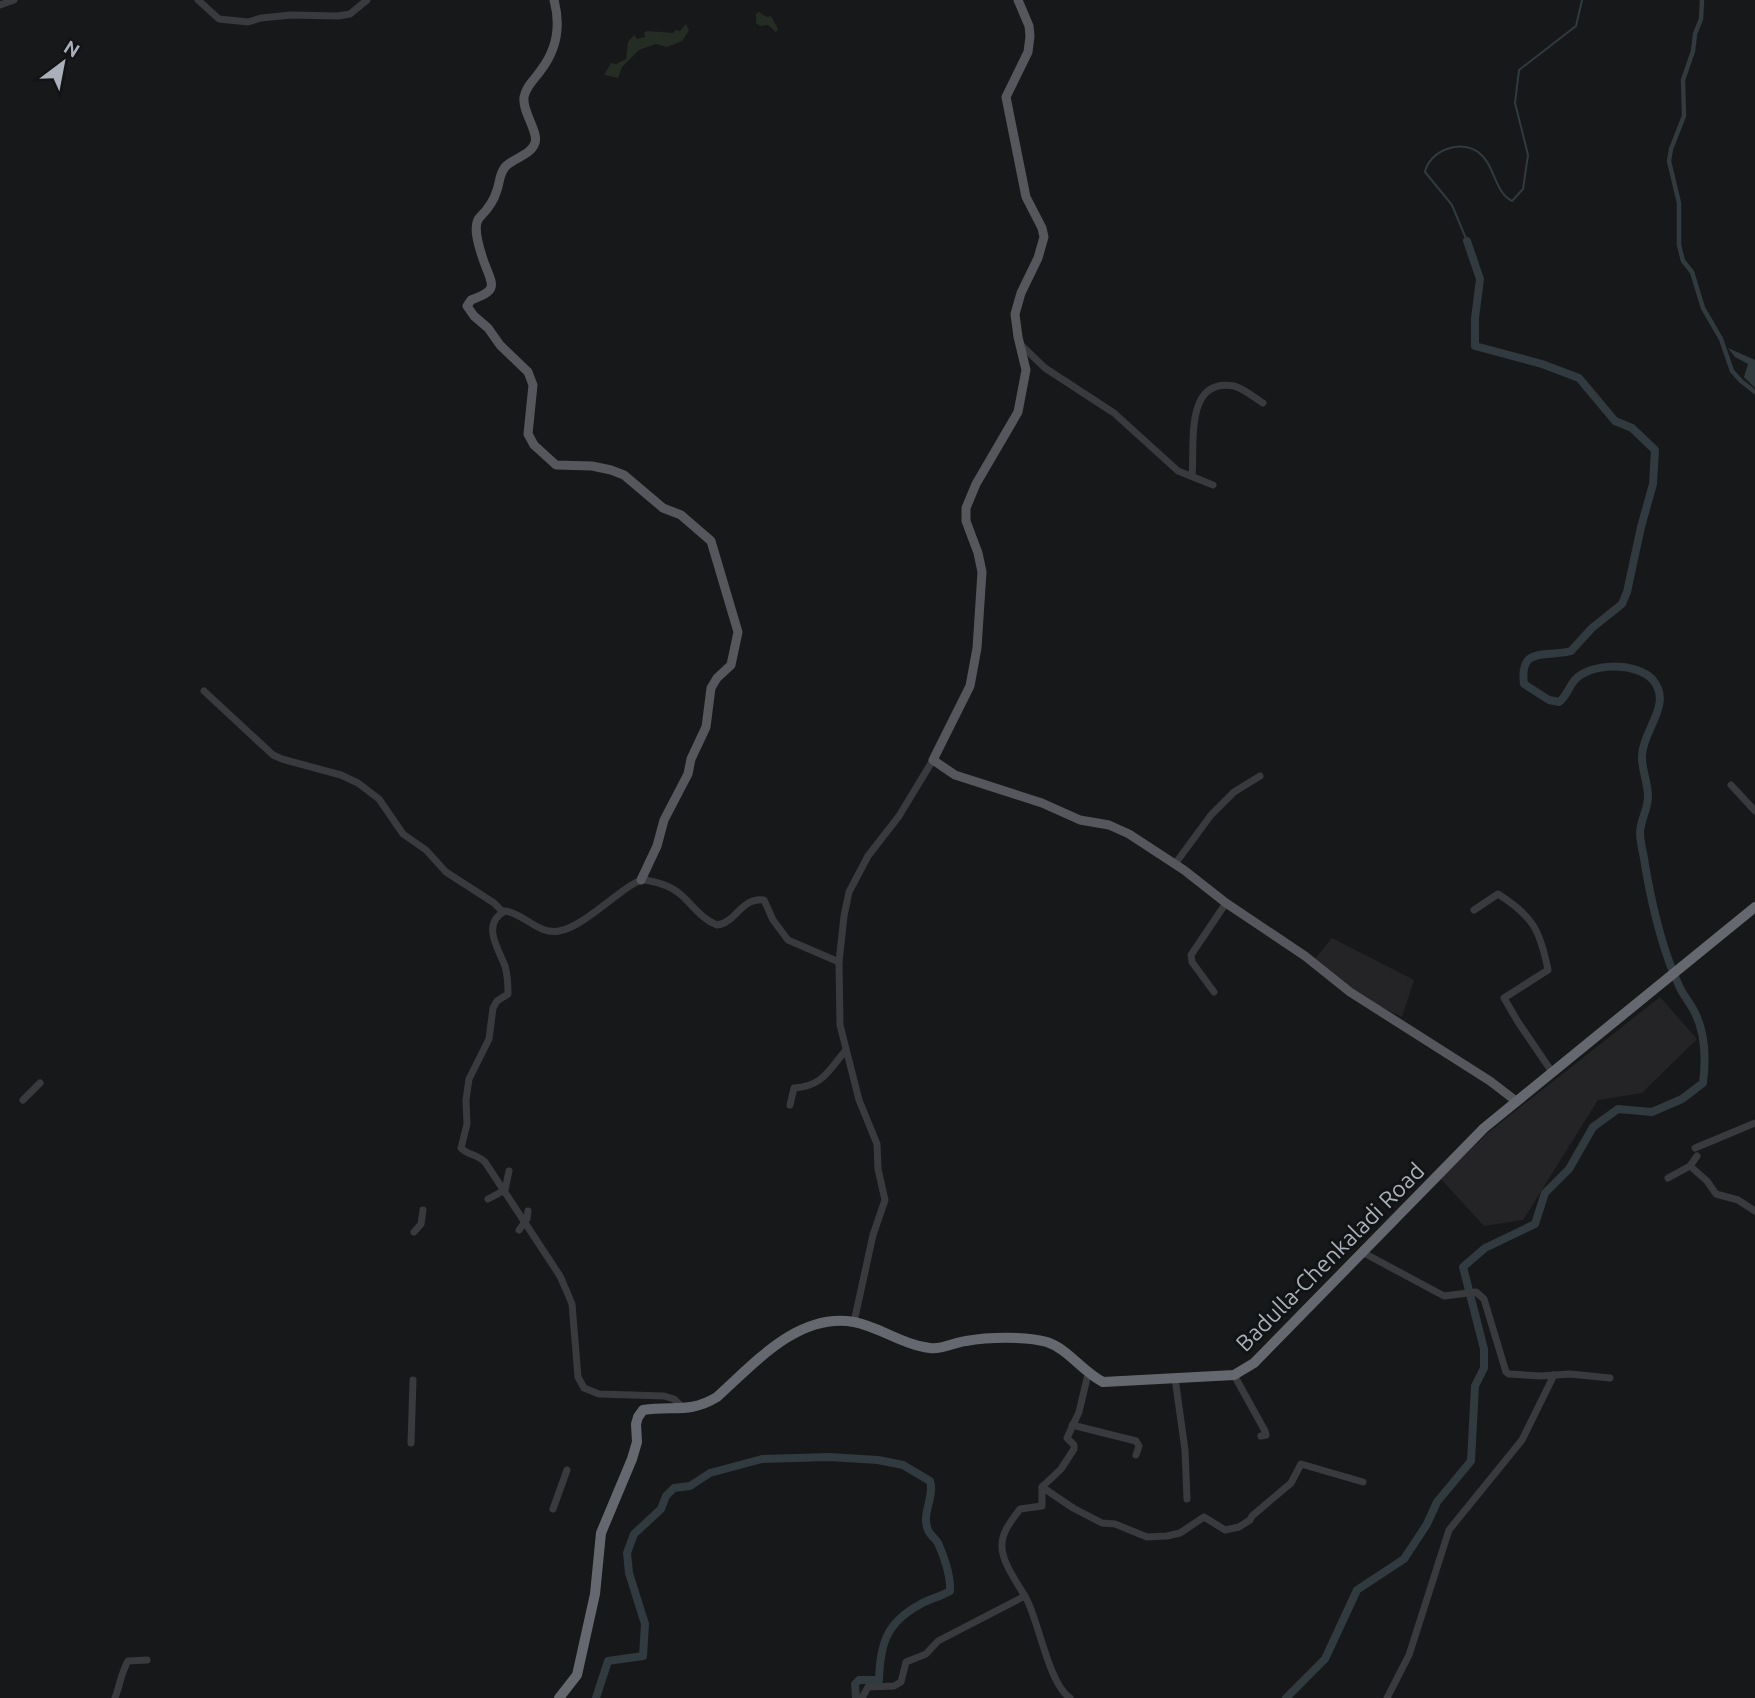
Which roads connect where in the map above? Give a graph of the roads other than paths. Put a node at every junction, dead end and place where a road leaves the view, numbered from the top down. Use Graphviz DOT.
graph roads {
  1 [pos="14,0"];
  2 [pos="198,0"];
  3 [pos="367,0"];
  4 [pos="554,0"];
  5 [pos="1018,0"];
  6 [pos="0,5"];
  7 [pos="1019,344"];
  8 [pos="1263,403"];
  9 [pos="1192,475"];
  10 [pos="1213,485"];
  11 [pos="204,691"];
  12 [pos="933,760"];
  13 [pos="1261,776"];
  14 [pos="1731,785"];
  15 [pos="1755,811"];
  16 [pos="1175,864"];
  17 [pos="641,880"];
  18 [pos="1226,903"];
  19 [pos="1755,907"];
  20 [pos="1474,910"];
  21 [pos="503,912"];
  22 [pos="839,962"];
  23 [pos="1214,992"];
  24 [pos="846,1050"];
  25 [pos="1552,1072"];
  26 [pos="40,1083"];
  27 [pos="23,1100"];
  28 [pos="1516,1101"];
  29 [pos="790,1105"];
  30 [pos="1755,1123"];
  31 [pos="1690,1166"];
  32 [pos="509,1171"];
  33 [pos="1668,1178"];
  34 [pos="505,1191"];
  35 [pos="488,1199"];
  36 [pos="424,1210"];
  37 [pos="528,1211"];
  38 [pos="1755,1211"];
  39 [pos="524,1222"];
  40 [pos="519,1230"];
  41 [pos="414,1232"];
  42 [pos="1362,1252"];
  43 [pos="854,1322"];
  44 [pos="1088,1374"];
  45 [pos="1234,1375"];
  46 [pos="1554,1375"];
  47 [pos="1175,1378"];
  48 [pos="1610,1378"];
  49 [pos="413,1380"];
  50 [pos="685,1409"];
  51 [pos="1072,1425"];
  52 [pos="1262,1436"];
  53 [pos="411,1443"];
  54 [pos="1136,1454"];
  55 [pos="567,1470"];
  56 [pos="1363,1482"];
  57 [pos="1042,1487"];
  58 [pos="1187,1499"];
  59 [pos="553,1509"];
  60 [pos="1024,1596"];
  61 [pos="147,1660"];
  62 [pos="115,1698"];
  63 [pos="559,1698"];
  64 [pos="862,1698"];
  65 [pos="1070,1698"];
  66 [pos="1387,1698"];
  1 -- 6 [label="street"];
  2 -- 3 [label="street"];
  4 -- 17 [label="main road"];
  5 -- 7 [label="main road"];
  7 -- 9 [label="street"];
  7 -- 12 [label="main road"];
  8 -- 9 [label="street"];
  9 -- 10 [label="street"];
  11 -- 21 [label="street"];
  12 -- 16 [label="main road"];
  12 -- 22 [label="street"];
  13 -- 16 [label="street"];
  14 -- 15 [label="street"];
  16 -- 18 [label="main road"];
  17 -- 21 [label="street"];
  17 -- 22 [label="street"];
  18 -- 23 [label="street"];
  18 -- 28 [label="main road"];
  19 -- 25 [label="highway, Badulla-Chenkaladi Road"];
  20 -- 25 [label="street"];
  21 -- 34 [label="street"];
  22 -- 24 [label="street"];
  24 -- 29 [label="street"];
  24 -- 43 [label="street"];
  25 -- 28 [label="highway, Badulla-Chenkaladi Road"];
  26 -- 27 [label="street"];
  28 -- 42 [label="highway, Badulla-Chenkaladi Road"];
  30 -- 31 [label="street"];
  31 -- 33 [label="street"];
  31 -- 38 [label="street"];
  32 -- 34 [label="street"];
  34 -- 35 [label="street"];
  34 -- 39 [label="street"];
  36 -- 41 [label="street"];
  37 -- 39 [label="street"];
  39 -- 40 [label="street"];
  39 -- 50 [label="street"];
  42 -- 45 [label="highway, Badulla-Chenkaladi Road"];
  42 -- 46 [label="street"];
  43 -- 44 [label="highway"];
  43 -- 50 [label="highway"];
  44 -- 47 [label="highway, Badulla-Chenkaladi Road"];
  44 -- 51 [label="street"];
  45 -- 47 [label="highway, Badulla-Chenkaladi Road"];
  45 -- 52 [label="street"];
  46 -- 48 [label="street"];
  46 -- 66 [label="street"];
  47 -- 58 [label="street"];
  49 -- 53 [label="street"];
  50 -- 63 [label="highway"];
  51 -- 54 [label="street"];
  51 -- 57 [label="street"];
  55 -- 59 [label="street"];
  56 -- 57 [label="street"];
  57 -- 60 [label="street"];
  60 -- 64 [label="street"];
  60 -- 65 [label="street"];
  61 -- 62 [label="street"];
}
